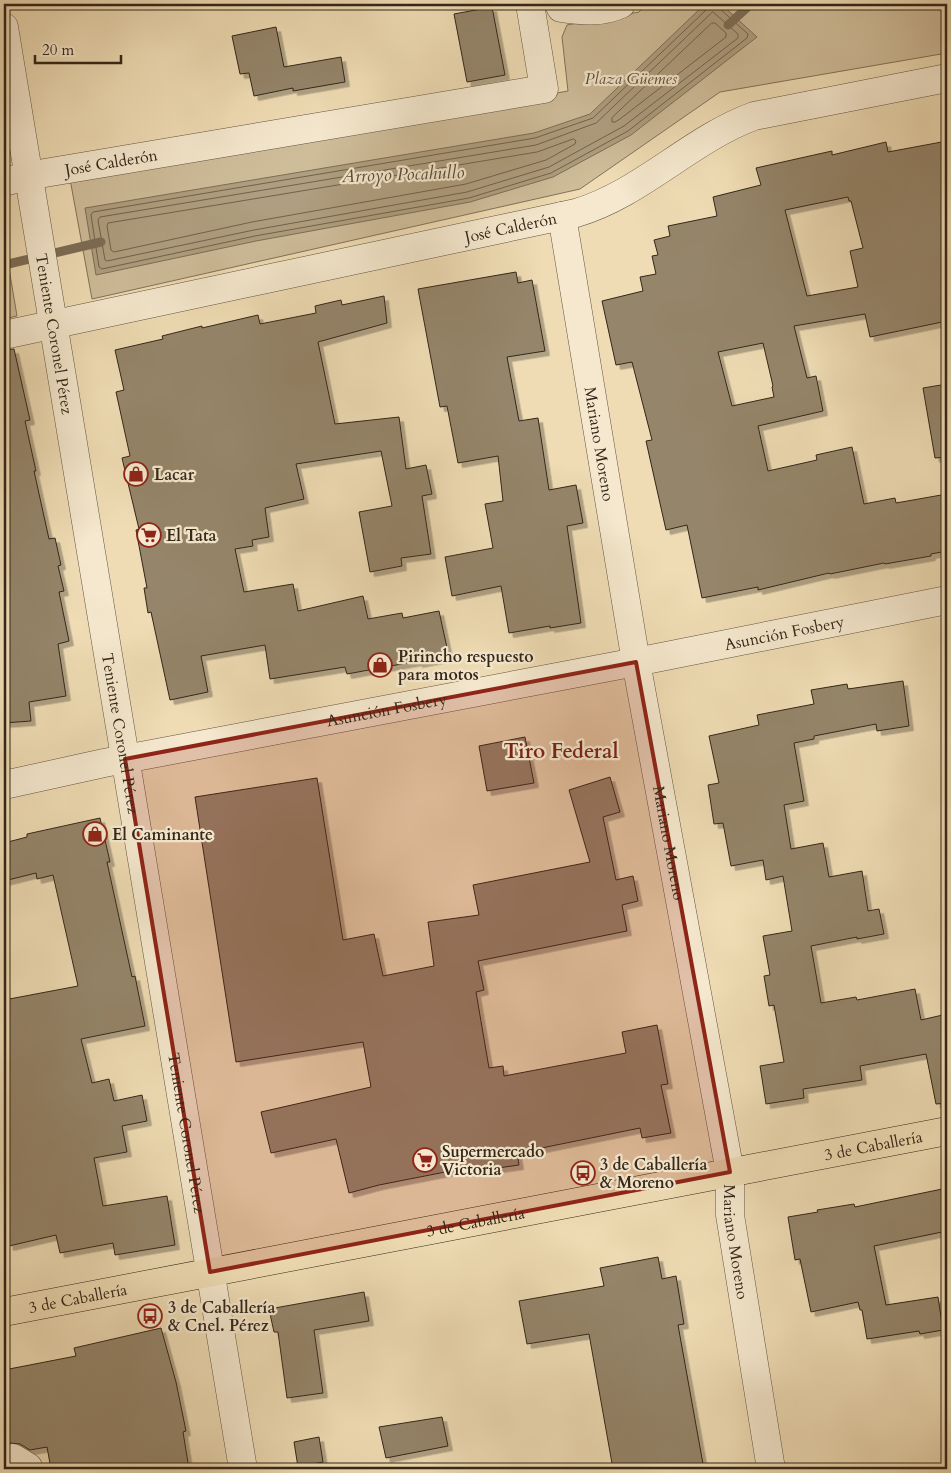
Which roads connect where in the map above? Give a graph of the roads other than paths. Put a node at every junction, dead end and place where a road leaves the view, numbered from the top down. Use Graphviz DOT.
graph roads {
  1 [pos="530,4"];
  2 [pos="559,4"];
  3 [pos="621,4"];
  4 [pos="4,27"];
  5 [pos="947,78"];
  6 [pos="16,179"];
  7 [pos="562,216"];
  8 [pos="52,324"];
  9 [pos="4,335"];
  10 [pos="947,600"];
  11 [pos="636,662"];
  12 [pos="125,758"];
  13 [pos="4,784"];
  14 [pos="947,1131"];
  15 [pos="730,1172"];
  16 [pos="210,1272"];
  17 [pos="4,1312"];
  18 [pos="4,1460"];
  19 [pos="28,1469"];
  20 [pos="243,1469"];
  21 [pos="771,1469"];
  1 -- 6 [label="street, José Calderón"];
  2 -- 3 [label="street"];
  4 -- 6 [label="street, Teniente Coronel Pérez"];
  5 -- 7 [label="street, José Calderón"];
  6 -- 8 [label="street, Teniente Coronel Pérez"];
  7 -- 8 [label="street, José Calderón"];
  7 -- 11 [label="street, Mariano Moreno"];
  8 -- 9 [label="street, José Calderón"];
  8 -- 12 [label="street, Teniente Coronel Pérez"];
  10 -- 11 [label="street, Asunción Fosbery"];
  11 -- 12 [label="street, Asunción Fosbery"];
  11 -- 15 [label="street, Mariano Moreno"];
  12 -- 13 [label="street, Asunción Fosbery"];
  12 -- 16 [label="street, Teniente Coronel Pérez"];
  14 -- 15 [label="main road, 3 de Caballería"];
  15 -- 16 [label="main road, 3 de Caballería"];
  15 -- 21 [label="street, Mariano Moreno"];
  16 -- 17 [label="main road, 3 de Caballería"];
  16 -- 20 [label="street, Teniente Coronel Pérez"];
  18 -- 19 [label="street"];
}
